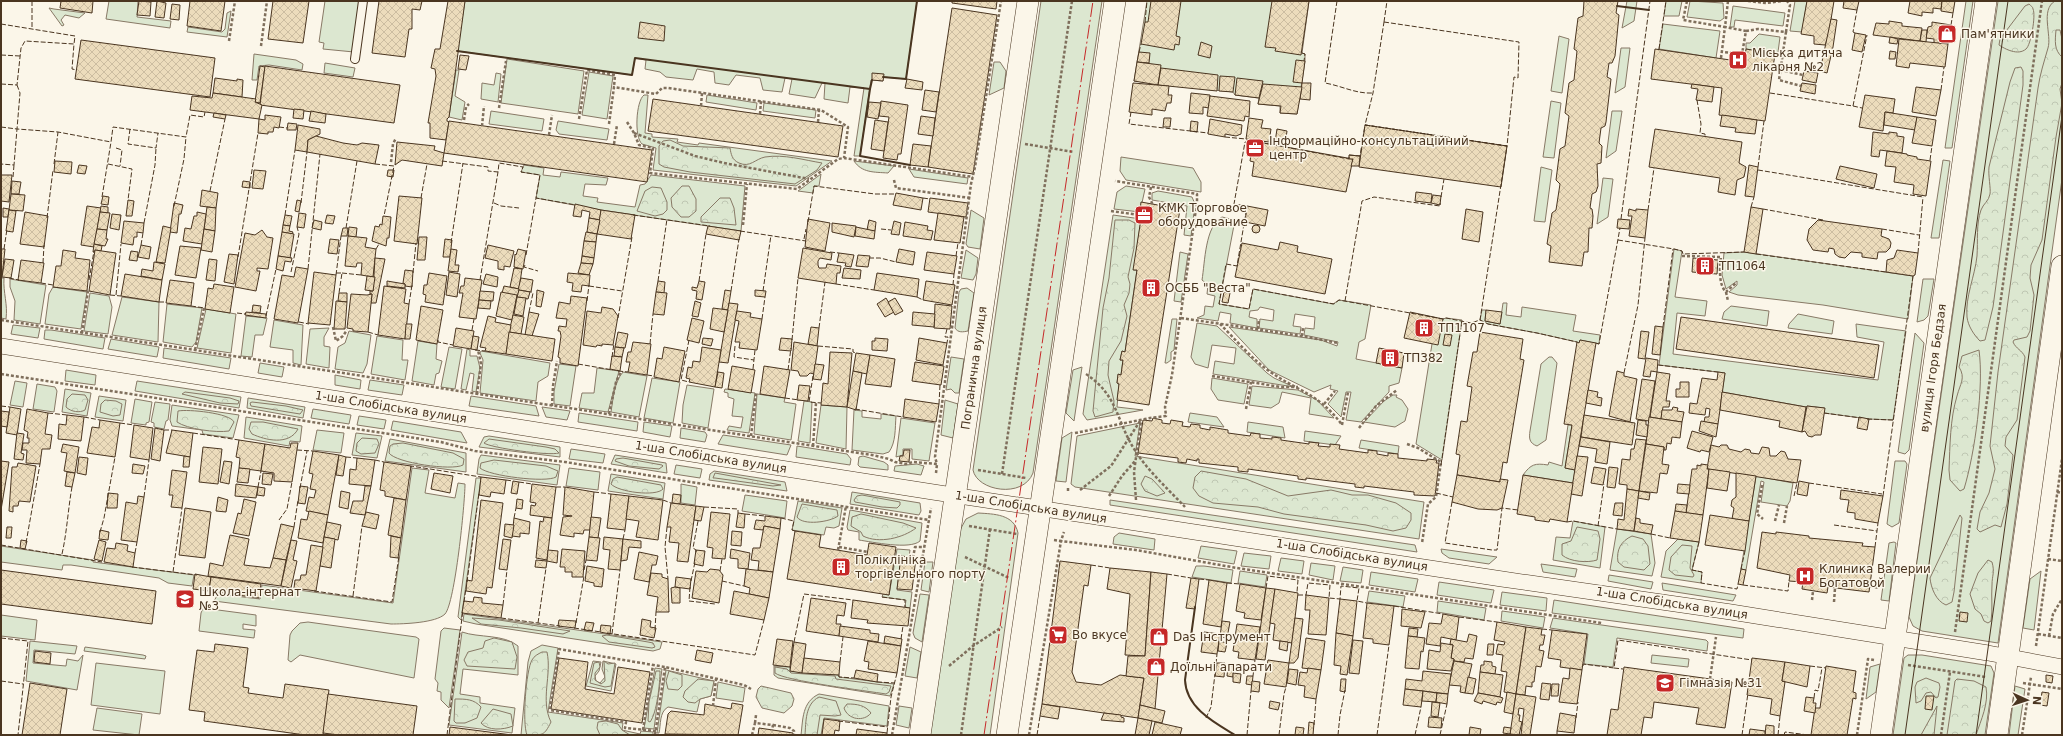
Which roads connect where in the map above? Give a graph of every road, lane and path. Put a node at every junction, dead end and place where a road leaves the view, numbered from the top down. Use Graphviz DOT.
graph roads {
  1 [pos="235,1"];
  2 [pos="267,1"];
  3 [pos="363,1"];
  4 [pos="1001,1"];
  5 [pos="1028,1"];
  6 [pos="1072,1"];
  7 [pos="1115,1"];
  8 [pos="1687,1"];
  9 [pos="1728,1"];
  10 [pos="1748,1"];
  11 [pos="1783,1"];
  12 [pos="1786,1"];
  13 [pos="1986,1"];
  14 [pos="2042,1"];
  15 [pos="1725,27"];
  16 [pos="1746,31"];
  17 [pos="1786,32"];
  18 [pos="229,41"];
  19 [pos="261,46"];
  20 [pos="1722,52"];
  21 [pos="1721,58"];
  22 [pos="355,59"];
  23 [pos="506,61"];
  24 [pos="1780,70"];
  25 [pos="1803,75"];
  26 [pos="1801,86"];
  27 [pos="614,87"];
  28 [pos="702,93"];
  29 [pos="761,101"];
  30 [pos="470,104"];
  31 [pos="484,106"];
  32 [pos="701,106"];
  33 [pos="499,108"];
  34 [pos="819,110"];
  35 [pos="760,114"];
  36 [pos="552,115"];
  37 [pos="579,119"];
  38 [pos="464,120"];
  39 [pos="627,122"];
  40 [pos="818,122"];
  41 [pos="609,124"];
  42 [pos="617,125"];
  43 [pos="482,126"];
  44 [pos="634,133"];
  45 [pos="549,136"];
  46 [pos="980,136"];
  47 [pos="396,138"];
  48 [pos="1008,141"];
  49 [pos="614,144"];
  50 [pos="1050,148"];
  51 [pos="1080,153"];
  52 [pos="844,158"];
  53 [pos="391,162"];
  54 [pos="973,176"];
  55 [pos="810,179"];
  56 [pos="894,180"];
  57 [pos="1115,181"];
  58 [pos="747,184"];
  59 [pos="1151,187"];
  60 [pos="970,198"];
  61 [pos="1153,205"];
  62 [pos="1111,211"];
  63 [pos="1139,215"];
  64 [pos="743,225"];
  65 [pos="1682,256"];
  66 [pos="2062,266"];
  67 [pos="1736,283"];
  68 [pos="88,291"];
  69 [pos="1726,292"];
  70 [pos="1728,301"];
  71 [pos="204,308"];
  72 [pos="1180,318"];
  73 [pos="1259,319"];
  74 [pos="1,320"];
  75 [pos="1220,324"];
  76 [pos="333,327"];
  77 [pos="1303,327"];
  78 [pos="1258,329"];
  79 [pos="347,330"];
  80 [pos="82,333"];
  81 [pos="1302,336"];
  82 [pos="1338,343"];
  83 [pos="1,346"];
  84 [pos="195,350"];
  85 [pos="478,350"];
  86 [pos="557,361"];
  87 [pos="621,371"];
  88 [pos="1,374"];
  89 [pos="1086,374"];
  90 [pos="1212,376"];
  91 [pos="1251,382"];
  92 [pos="1298,387"];
  93 [pos="1335,390"];
  94 [pos="1397,390"];
  95 [pos="1348,392"];
  96 [pos="756,393"];
  97 [pos="477,394"];
  98 [pos="816,403"];
  99 [pos="1324,404"];
  100 [pos="552,406"];
  101 [pos="1246,409"];
  102 [pos="609,414"];
  103 [pos="1141,420"];
  104 [pos="1123,424"];
  105 [pos="1359,428"];
  106 [pos="1076,433"];
  107 [pos="751,436"];
  108 [pos="1128,438"];
  109 [pos="1407,444"];
  110 [pos="813,446"];
  111 [pos="1137,453"];
  112 [pos="2062,459"];
  113 [pos="1136,461"];
  114 [pos="937,464"];
  115 [pos="973,470"];
  116 [pos="936,473"];
  117 [pos="1002,474"];
  118 [pos="1031,479"];
  119 [pos="1762,484"];
  120 [pos="1068,488"];
  121 [pos="1080,490"];
  122 [pos="2057,492"];
  123 [pos="1068,493"];
  124 [pos="2062,493"];
  125 [pos="955,495"];
  126 [pos="1109,496"];
  127 [pos="1136,500"];
  128 [pos="1778,505"];
  129 [pos="846,506"];
  130 [pos="1787,506"];
  131 [pos="1185,507"];
  132 [pos="931,508"];
  133 [pos="1040,508"];
  134 [pos="929,520"];
  135 [pos="1763,520"];
  136 [pos="1775,521"];
  137 [pos="1784,523"];
  138 [pos="962,525"];
  139 [pos="990,529"];
  140 [pos="1064,532"];
  141 [pos="1018,534"];
  142 [pos="1050,540"];
  143 [pos="1061,541"];
  144 [pos="1422,543"];
  145 [pos="924,547"];
  146 [pos="868,552"];
  147 [pos="963,556"];
  148 [pos="913,558"];
  149 [pos="2048,559"];
  150 [pos="2062,561"];
  151 [pos="985,567"];
  152 [pos="1009,578"];
  153 [pos="1870,586"];
  154 [pos="1835,588"];
  155 [pos="1879,588"];
  156 [pos="1813,591"];
  157 [pos="2062,599"];
  158 [pos="1812,600"];
  159 [pos="1834,602"];
  160 [pos="1602,623"];
  161 [pos="1002,627"];
  162 [pos="2038,634"];
  163 [pos="1954,636"];
  164 [pos="2049,636"];
  165 [pos="1716,637"];
  166 [pos="1895,638"];
  167 [pos="2062,638"];
  168 [pos="973,646"];
  169 [pos="2008,656"];
  170 [pos="2034,661"];
  171 [pos="1891,663"];
  172 [pos="653,665"];
  173 [pos="665,667"];
  174 [pos="2062,667"];
  175 [pos="945,669"];
  176 [pos="1950,672"];
  177 [pos="716,679"];
  178 [pos="1710,679"];
  179 [pos="2004,680"];
  180 [pos="2030,685"];
  181 [pos="751,689"];
  182 [pos="2062,689"];
  183 [pos="713,706"];
  184 [pos="756,715"];
  185 [pos="755,723"];
  186 [pos="773,725"];
  187 [pos="643,730"];
  188 [pos="772,730"];
  189 [pos="655,733"];
  190 [pos="752,735"];
  191 [pos="794,735"];
  192 [pos="892,735"];
  193 [pos="920,735"];
  194 [pos="960,735"];
  195 [pos="1007,735"];
  196 [pos="1029,735"];
  197 [pos="1857,735"];
  198 [pos="1881,735"];
  199 [pos="1941,735"];
  200 [pos="1997,735"];
  201 [pos="2022,735"];
  1 -- 18 [label="path"];
  2 -- 19 [label="path"];
  3 -- 22 [label="lane"];
  4 -- 46 [label="path"];
  5 -- 48 [label="main road, Погранична вулиця"];
  6 -- 50 [label="path"];
  7 -- 133 [label="main road"];
  8 -- 15 [label="path"];
  9 -- 15 [label="path"];
  10 -- 11 [label="path"];
  12 -- 17 [label="path"];
  13 -- 166 [label="main road, вулиця Ігоря Бедзая"];
  14 -- 163 [label="path"];
  15 -- 16 [label="path"];
  15 -- 20 [label="path"];
  16 -- 17 [label="path"];
  16 -- 20 [label="path"];
  17 -- 24 [label="path"];
  20 -- 21 [label="path"];
  23 -- 33 [label="path"];
  24 -- 25 [label="path"];
  24 -- 26 [label="path"];
  27 -- 28 [label="path"];
  27 -- 37 [label="path"];
  27 -- 41 [label="path"];
  28 -- 29 [label="path"];
  28 -- 32 [label="path"];
  29 -- 34 [label="path"];
  29 -- 35 [label="path"];
  30 -- 38 [label="path"];
  31 -- 43 [label="path"];
  34 -- 40 [label="path"];
  34 -- 52 [label="path"];
  36 -- 45 [label="path"];
  39 -- 44 [label="path"];
  42 -- 49 [label="path"];
  44 -- 55 [label="path"];
  44 -- 58 [label="path"];
  46 -- 48 [label="path"];
  46 -- 54 [label="path"];
  47 -- 53 [label="path"];
  48 -- 50 [label="path"];
  48 -- 125 [label="main road, Погранична вулиця"];
  50 -- 51 [label="path"];
  50 -- 117 [label="path"];
  52 -- 54 [label="path"];
  52 -- 55 [label="path"];
  54 -- 60 [label="path"];
  55 -- 58 [label="path"];
  56 -- 60 [label="path"];
  57 -- 59 [label="path"];
  58 -- 64 [label="path"];
  59 -- 61 [label="path"];
  59 -- 72 [label="path"];
  60 -- 114 [label="path"];
  62 -- 63 [label="path"];
  65 -- 69 [label="path"];
  66 -- 169 [label="main road"];
  67 -- 69 [label="path"];
  68 -- 80 [label="path"];
  69 -- 70 [label="path"];
  71 -- 84 [label="path"];
  72 -- 75 [label="path"];
  72 -- 103 [label="path"];
  73 -- 78 [label="path"];
  74 -- 80 [label="path"];
  75 -- 78 [label="path"];
  75 -- 92 [label="path"];
  76 -- 79 [label="path"];
  77 -- 81 [label="path"];
  78 -- 81 [label="path"];
  80 -- 84 [label="path"];
  81 -- 82 [label="path"];
  83 -- 125 [label="street, 1-ша Слобідська вулиця"];
  84 -- 97 [label="path"];
  85 -- 97 [label="path"];
  86 -- 100 [label="path"];
  87 -- 102 [label="path"];
  88 -- 129 [label="path"];
  89 -- 104 [label="path"];
  90 -- 91 [label="path"];
  91 -- 92 [label="path"];
  91 -- 101 [label="path"];
  92 -- 99 [label="path"];
  93 -- 99 [label="path"];
  94 -- 105 [label="path"];
  95 -- 99 [label="path"];
  96 -- 107 [label="path"];
  97 -- 100 [label="path"];
  98 -- 110 [label="path"];
  100 -- 102 [label="path"];
  102 -- 107 [label="path"];
  103 -- 104 [label="path"];
  103 -- 108 [label="path"];
  103 -- 111 [label="path"];
  104 -- 106 [label="path"];
  104 -- 108 [label="path"];
  107 -- 110 [label="path"];
  108 -- 111 [label="path"];
  108 -- 121 [label="path"];
  109 -- 144 [label="path"];
  110 -- 114 [label="path"];
  111 -- 113 [label="path"];
  111 -- 131 [label="path"];
  112 -- 122 [label="path"];
  113 -- 126 [label="path"];
  113 -- 127 [label="path"];
  114 -- 116 [label="path"];
  115 -- 117 [label="path"];
  117 -- 118 [label="path"];
  119 -- 135 [label="path"];
  120 -- 123 [label="path"];
  122 -- 124 [label="path"];
  122 -- 149 [label="path"];
  125 -- 133 [label="street, 1-ша Слобідська вулиця"];
  125 -- 193 [label="main road, Погранична вулиця"];
  128 -- 136 [label="path"];
  129 -- 134 [label="path"];
  129 -- 146 [label="path"];
  130 -- 137 [label="path"];
  132 -- 134 [label="path"];
  133 -- 166 [label="street, 1-ша Слобідська вулиця"];
  133 -- 195 [label="main road"];
  134 -- 145 [label="path"];
  138 -- 139 [label="path"];
  139 -- 141 [label="path"];
  139 -- 151 [label="path"];
  140 -- 143 [label="path"];
  142 -- 143 [label="path"];
  143 -- 160 [label="path"];
  143 -- 196 [label="path"];
  145 -- 148 [label="path"];
  145 -- 192 [label="path"];
  147 -- 151 [label="path"];
  149 -- 150 [label="path"];
  149 -- 162 [label="path"];
  151 -- 152 [label="path"];
  151 -- 168 [label="path"];
  153 -- 155 [label="path"];
  154 -- 159 [label="path"];
  156 -- 158 [label="path"];
  157 -- 164 [label="path"];
  161 -- 168 [label="path"];
  162 -- 164 [label="path"];
  162 -- 170 [label="path"];
  164 -- 167 [label="path"];
  165 -- 178 [label="path"];
  166 -- 169 [label="street, 1-ша Слобідська вулиця"];
  166 -- 171 [label="main road, вулиця Ігоря Бедзая"];
  168 -- 175 [label="path"];
  168 -- 194 [label="path"];
  169 -- 170 [label="street, 1-ша Слобідська вулиця"];
  169 -- 179 [label="main road"];
  170 -- 174 [label="street, 1-ша Слобідська вулиця"];
  170 -- 180 [label="path"];
  171 -- 176 [label="path"];
  171 -- 197 [label="path"];
  171 -- 198 [label="main road, вулиця Ігоря Бедзая"];
  172 -- 173 [label="path"];
  172 -- 187 [label="path"];
  172 -- 187 [label="path"];
  173 -- 177 [label="path"];
  173 -- 189 [label="path"];
  176 -- 179 [label="path"];
  176 -- 199 [label="path"];
  177 -- 181 [label="path"];
  177 -- 183 [label="path"];
  179 -- 180 [label="path"];
  179 -- 200 [label="main road"];
  180 -- 182 [label="path"];
  180 -- 201 [label="path"];
  184 -- 185 [label="path"];
  185 -- 186 [label="path"];
  185 -- 190 [label="path"];
  186 -- 188 [label="path"];
  186 -- 191 [label="path"];
  187 -- 189 [label="path"];
}
